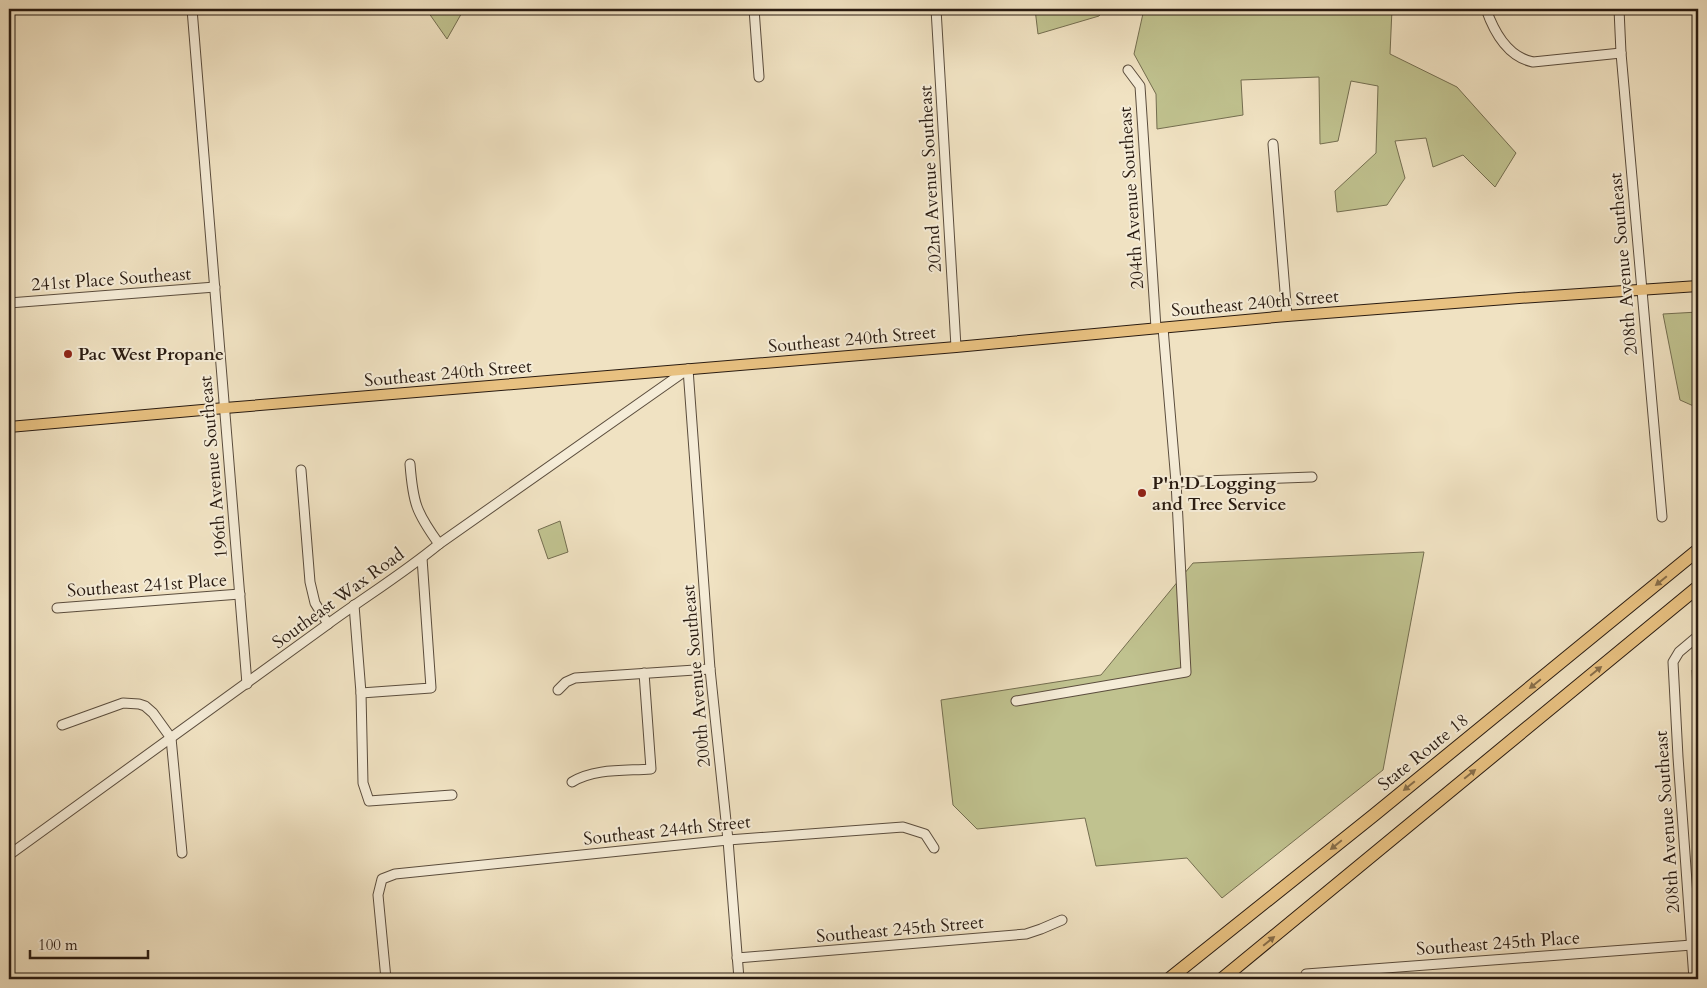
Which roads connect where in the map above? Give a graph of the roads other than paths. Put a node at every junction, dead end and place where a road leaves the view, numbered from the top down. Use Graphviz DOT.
graph roads {
  1 [pos="192,9"];
  2 [pos="754,9"];
  3 [pos="936,9"];
  4 [pos="1486,9"];
  5 [pos="1619,9"];
  6 [pos="1621,53"];
  7 [pos="1128,70"];
  8 [pos="758,77"];
  9 [pos="1273,144"];
  10 [pos="1698,286"];
  11 [pos="215,288"];
  12 [pos="1642,291"];
  13 [pos="9,303"];
  14 [pos="1288,316"];
  15 [pos="1159,328"];
  16 [pos="956,347"];
  17 [pos="688,369"];
  18 [pos="225,408"];
  19 [pos="9,427"];
  20 [pos="410,464"];
  21 [pos="301,470"];
  22 [pos="1312,477"];
  23 [pos="1176,482"];
  24 [pos="1662,517"];
  25 [pos="439,544"];
  26 [pos="1698,550"];
  27 [pos="422,558"];
  28 [pos="1698,586"];
  29 [pos="240,594"];
  30 [pos="354,605"];
  31 [pos="57,608"];
  32 [pos="328,624"];
  33 [pos="1698,636"];
  34 [pos="710,668"];
  35 [pos="644,673"];
  36 [pos="247,684"];
  37 [pos="558,690"];
  38 [pos="361,693"];
  39 [pos="1016,701"];
  40 [pos="62,726"];
  41 [pos="171,738"];
  42 [pos="572,782"];
  43 [pos="452,795"];
  44 [pos="728,840"];
  45 [pos="934,848"];
  46 [pos="182,853"];
  47 [pos="9,855"];
  48 [pos="1062,920"];
  49 [pos="1692,945"];
  50 [pos="737,958"];
  51 [pos="1306,974"];
  52 [pos="386,979"];
  53 [pos="739,979"];
  54 [pos="1169,979"];
  55 [pos="1222,979"];
  56 [pos="1694,979"];
  1 -- 11 [label="street, 196th Avenue Southeast"];
  2 -- 8 [label="street"];
  3 -- 16 [label="street, 202nd Avenue Southeast"];
  4 -- 6 [label="street"];
  5 -- 6 [label="street, 208th Avenue Southeast"];
  6 -- 12 [label="street, 208th Avenue Southeast"];
  7 -- 15 [label="street, 204th Avenue Southeast"];
  9 -- 14 [label="street"];
  10 -- 12 [label="main road, Southeast 240th Street"];
  11 -- 13 [label="street, 241st Place Southeast"];
  11 -- 18 [label="street, 196th Avenue Southeast"];
  12 -- 14 [label="main road, Southeast 240th Street"];
  12 -- 24 [label="street, 208th Avenue Southeast"];
  14 -- 15 [label="main road, Southeast 240th Street"];
  15 -- 16 [label="main road, Southeast 240th Street"];
  15 -- 23 [label="street, 204th Avenue Southeast"];
  16 -- 17 [label="main road, Southeast 240th Street"];
  17 -- 18 [label="main road, Southeast 240th Street"];
  17 -- 25 [label="street, Southeast Wax Road"];
  17 -- 34 [label="street, 200th Avenue Southeast"];
  18 -- 19 [label="main road, Southeast 240th Street"];
  18 -- 29 [label="street, 196th Avenue Southeast"];
  20 -- 25 [label="street"];
  21 -- 32 [label="street"];
  22 -- 23 [label="street"];
  23 -- 39 [label="street, 204th Avenue Southeast"];
  25 -- 27 [label="street, Southeast Wax Road"];
  26 -- 54 [label="highway, State Route 18, one-way"];
  27 -- 30 [label="street, Southeast Wax Road"];
  27 -- 38 [label="street"];
  55 -- 28 [label="highway, one-way"];
  29 -- 31 [label="street, Southeast 241st Place"];
  29 -- 36 [label="street, 196th Avenue Southeast"];
  30 -- 32 [label="street, Southeast Wax Road"];
  30 -- 38 [label="street"];
  32 -- 36 [label="street, Southeast Wax Road"];
  33 -- 49 [label="street, 208th Avenue Southeast"];
  34 -- 35 [label="street"];
  34 -- 44 [label="street, 200th Avenue Southeast"];
  35 -- 37 [label="street"];
  35 -- 42 [label="street"];
  36 -- 41 [label="street, Southeast Wax Road"];
  38 -- 43 [label="street"];
  40 -- 41 [label="street"];
  41 -- 46 [label="street"];
  41 -- 47 [label="street, Southeast Wax Road"];
  44 -- 45 [label="street, Southeast 244th Street"];
  44 -- 50 [label="street, 200th Avenue Southeast"];
  44 -- 52 [label="street, Southeast 244th Street"];
  48 -- 50 [label="street, Southeast 245th Street"];
  49 -- 51 [label="street, Southeast 245th Place"];
  49 -- 56 [label="street, 208th Avenue Southeast"];
  50 -- 53 [label="street, 200th Avenue Southeast"];
}
